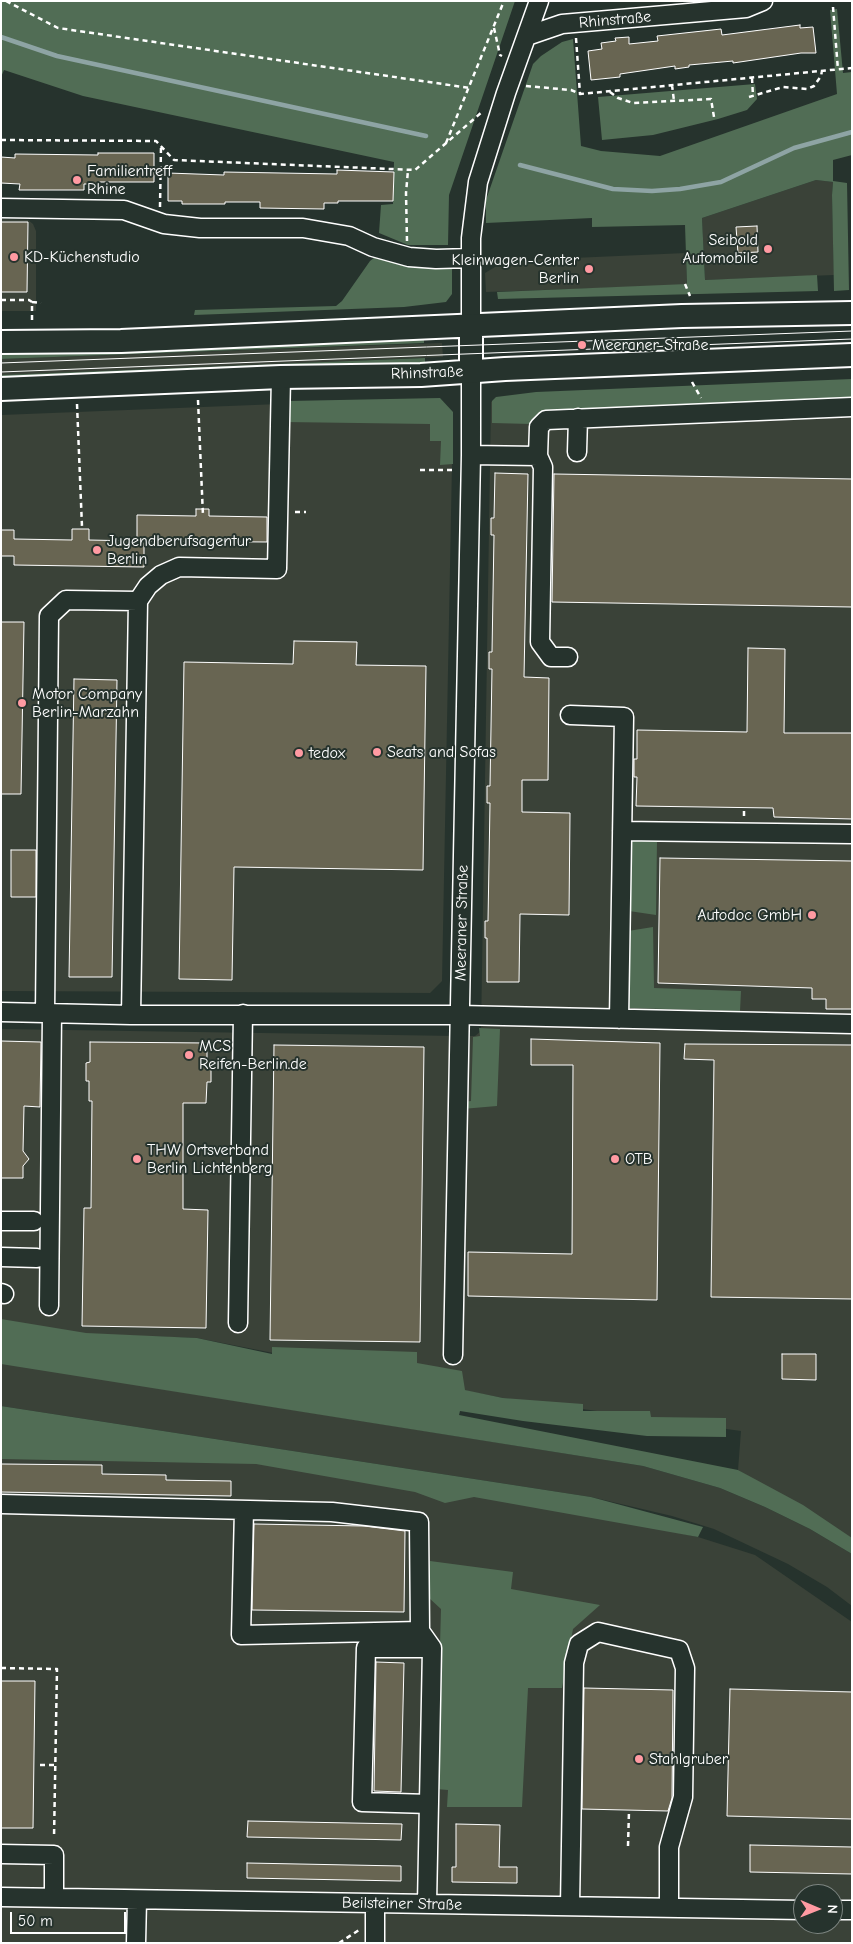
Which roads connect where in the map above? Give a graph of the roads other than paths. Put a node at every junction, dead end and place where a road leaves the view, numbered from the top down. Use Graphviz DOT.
graph roads {
  1 [pos="539,1"];
  2 [pos="763,1"];
  3 [pos="527,36"];
  4 [pos="1,208"];
  5 [pos="471,258"];
  6 [pos="852,313"];
  7 [pos="471,327"];
  8 [pos="1,342"];
  9 [pos="852,355"];
  10 [pos="471,372"];
  11 [pos="281,377"];
  12 [pos="1,388"];
  13 [pos="852,408"];
  14 [pos="578,418"];
  15 [pos="577,452"];
  16 [pos="471,455"];
  17 [pos="538,456"];
  18 [pos="138,601"];
  19 [pos="568,657"];
  20 [pos="570,715"];
  21 [pos="622,831"];
  22 [pos="852,834"];
  23 [pos="1,1012"];
  24 [pos="48,1013"];
  25 [pos="243,1014"];
  26 [pos="131,1015"];
  27 [pos="460,1015"];
  28 [pos="619,1019"];
  29 [pos="852,1024"];
  30 [pos="1,1221"];
  31 [pos="34,1221"];
  32 [pos="1,1257"];
  33 [pos="37,1258"];
  34 [pos="49,1306"];
  35 [pos="238,1323"];
  36 [pos="453,1355"];
  37 [pos="1,1504"];
  38 [pos="244,1510"];
  39 [pos="420,1631"];
  40 [pos="432,1648"];
  41 [pos="429,1804"];
  42 [pos="1,1854"];
  43 [pos="1,1897"];
  44 [pos="54,1898"];
  45 [pos="137,1900"];
  46 [pos="375,1904"];
  47 [pos="427,1904"];
  48 [pos="570,1906"];
  49 [pos="669,1908"];
  50 [pos="793,1910"];
  51 [pos="136,1943"];
  52 [pos="375,1943"];
  1 -- 3 [label="street"];
  2 -- 3 [label="street, Rhinstraße"];
  3 -- 5 [label="street"];
  4 -- 5 [label="street"];
  5 -- 7 [label="street"];
  6 -- 7 [label="main road"];
  7 -- 8 [label="main road"];
  7 -- 10 [label="main road"];
  9 -- 10 [label="main road, Rhinstraße"];
  10 -- 11 [label="main road, Rhinstraße"];
  10 -- 16 [label="street, Meeraner Straße"];
  11 -- 12 [label="main road, Rhinstraße"];
  11 -- 18 [label="street"];
  13 -- 14 [label="street"];
  14 -- 15 [label="street"];
  14 -- 17 [label="street"];
  16 -- 17 [label="street"];
  16 -- 27 [label="street, Meeraner Straße"];
  17 -- 19 [label="street"];
  18 -- 24 [label="street"];
  18 -- 26 [label="street"];
  20 -- 21 [label="street"];
  21 -- 22 [label="street"];
  21 -- 28 [label="street"];
  23 -- 24 [label="street"];
  24 -- 26 [label="street"];
  24 -- 34 [label="street"];
  25 -- 26 [label="street"];
  25 -- 27 [label="street"];
  25 -- 35 [label="street"];
  27 -- 28 [label="street"];
  27 -- 36 [label="street, Meeraner Straße"];
  28 -- 29 [label="street"];
  30 -- 31 [label="street"];
  32 -- 33 [label="street"];
  37 -- 38 [label="street"];
  38 -- 39 [label="street"];
  38 -- 39 [label="street"];
  39 -- 40 [label="street"];
  40 -- 41 [label="street"];
  40 -- 41 [label="street"];
  41 -- 47 [label="street"];
  42 -- 44 [label="street"];
  43 -- 44 [label="street, Beilsteiner Straße"];
  44 -- 45 [label="street, Beilsteiner Straße"];
  45 -- 46 [label="street, Beilsteiner Straße"];
  45 -- 51 [label="street"];
  46 -- 47 [label="street, Beilsteiner Straße"];
  46 -- 52 [label="street"];
  47 -- 48 [label="street, Beilsteiner Straße"];
  48 -- 49 [label="street, Beilsteiner Straße"];
  48 -- 49 [label="street"];
  49 -- 50 [label="street, Beilsteiner Straße"];
}
